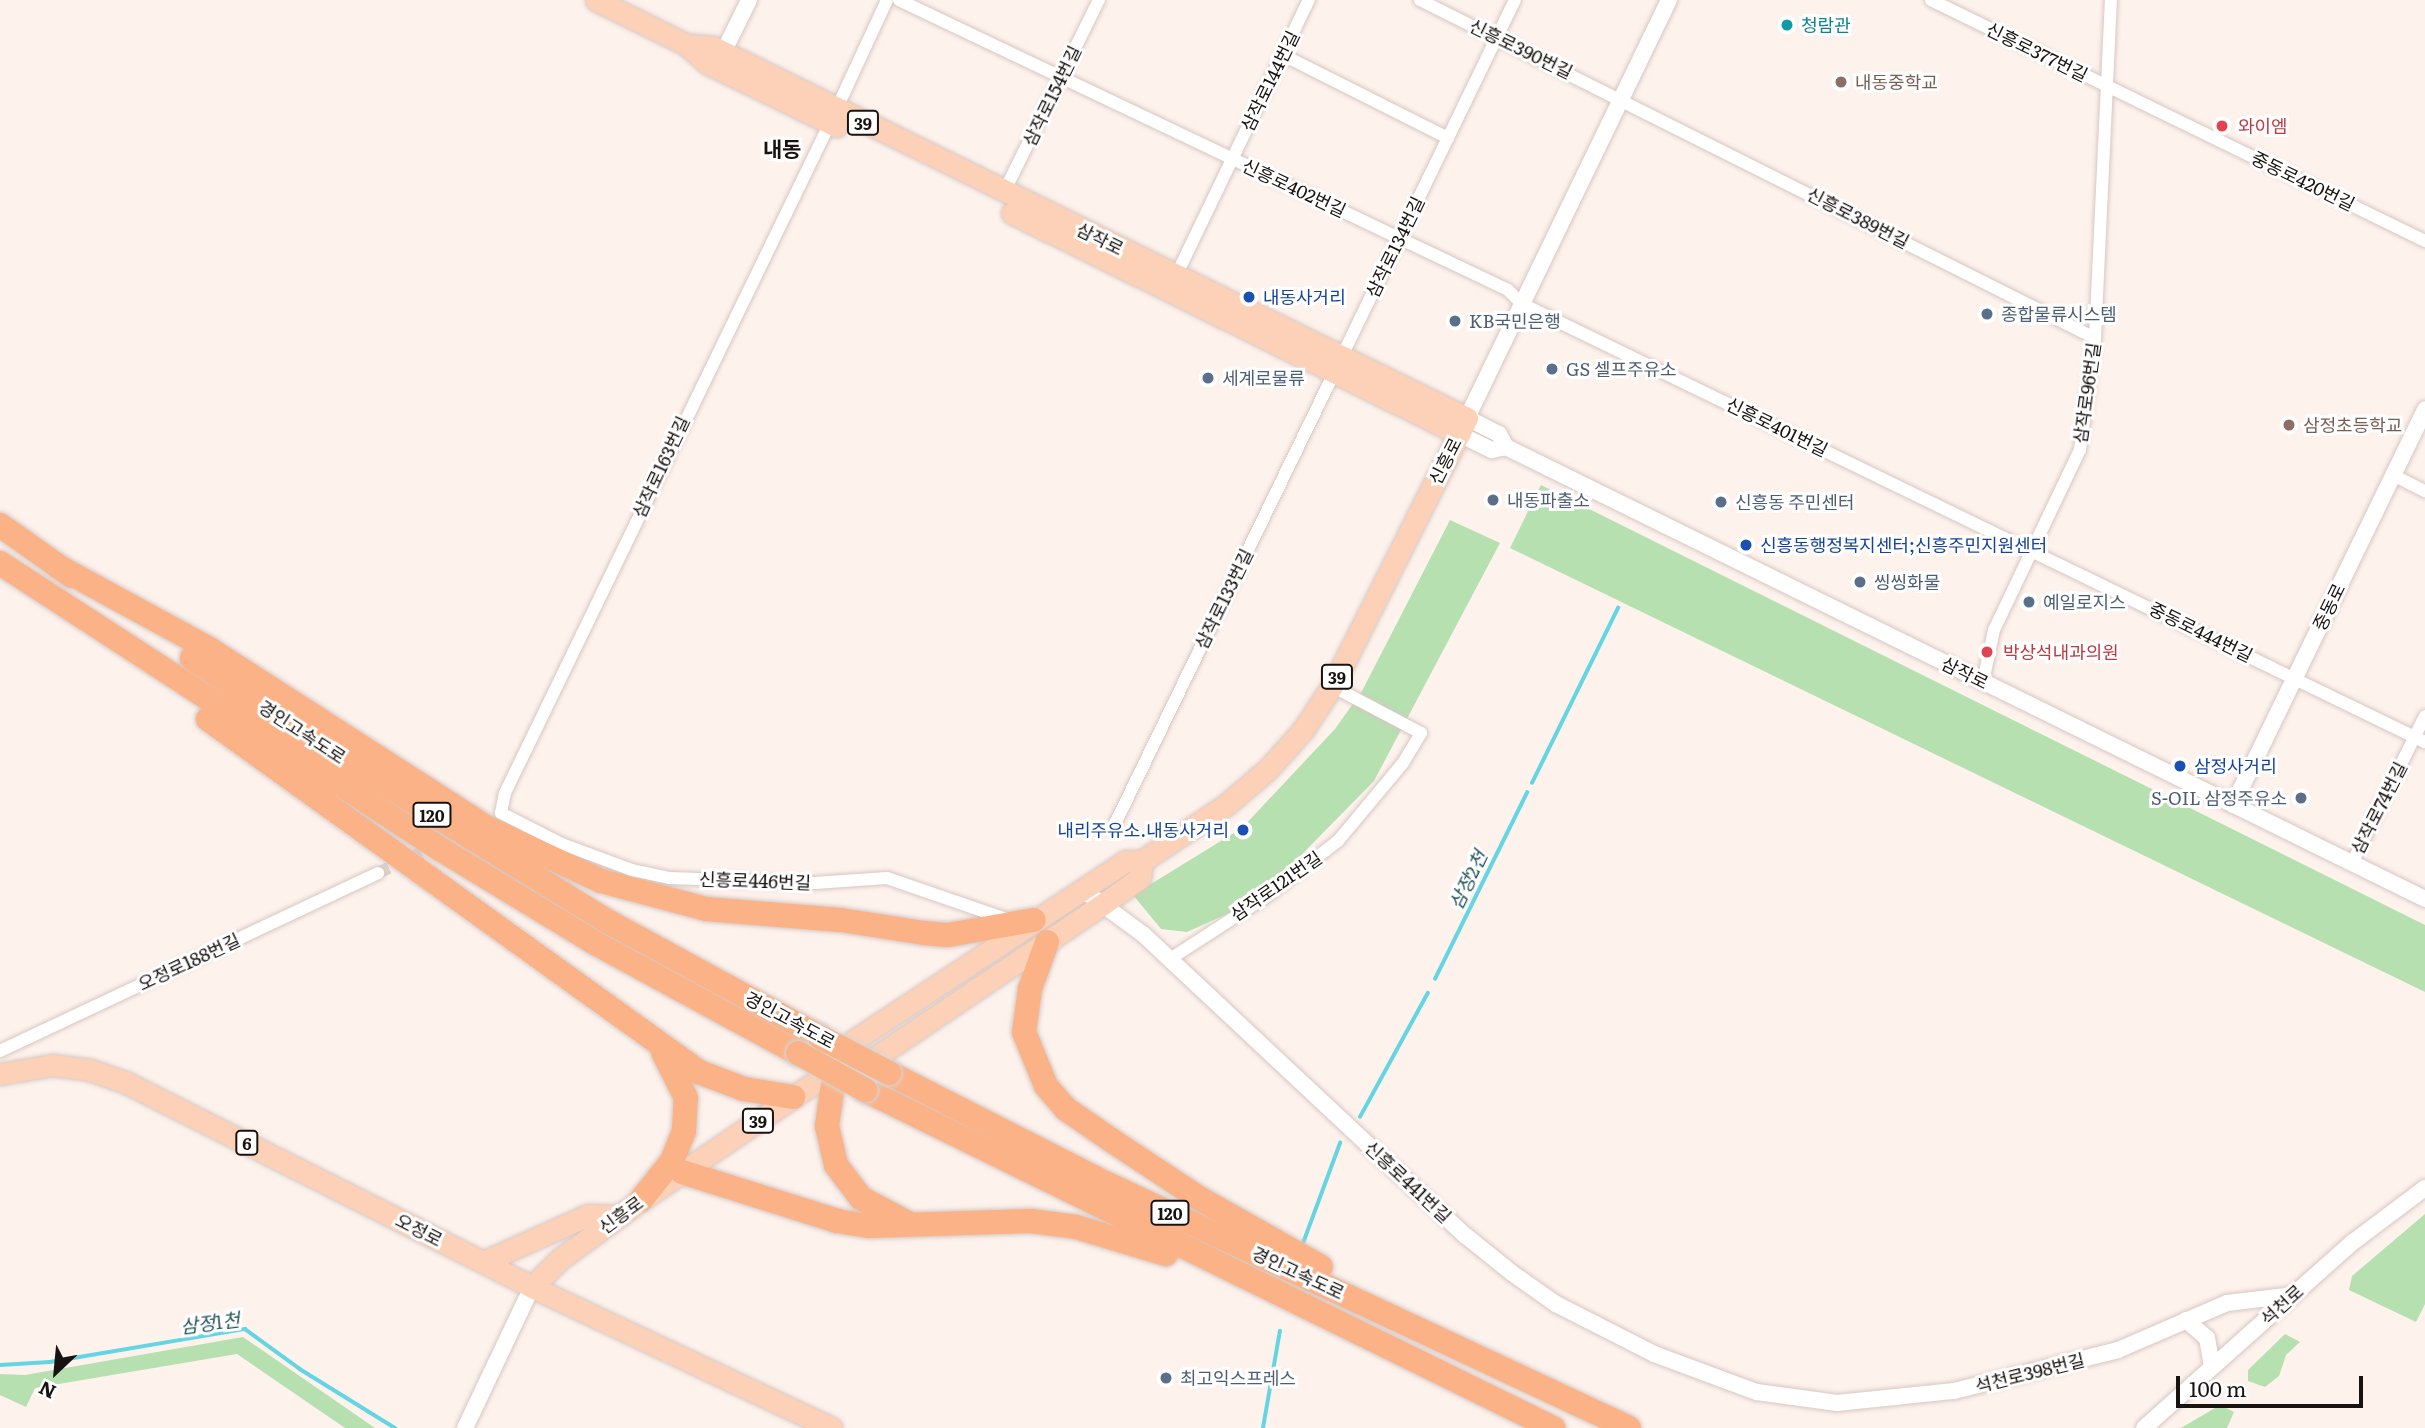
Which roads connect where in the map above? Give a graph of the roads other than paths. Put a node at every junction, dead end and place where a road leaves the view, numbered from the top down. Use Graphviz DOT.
graph roads {
  1 [pos="596,0"];
  2 [pos="749,0"];
  3 [pos="887,0"];
  4 [pos="898,0"];
  5 [pos="1099,0"];
  6 [pos="1309,0"];
  7 [pos="1420,0"];
  8 [pos="1516,0"];
  9 [pos="1669,0"];
  10 [pos="1931,0"];
  11 [pos="2111,0"];
  12 [pos="1497,37"];
  13 [pos="1283,55"];
  14 [pos="720,60"];
  15 [pos="1062,78"];
  16 [pos="2105,85"];
  17 [pos="1622,98"];
  18 [pos="833,116"];
  19 [pos="1448,138"];
  20 [pos="1232,159"];
  21 [pos="1004,192"];
  22 [pos="1399,239"];
  23 [pos="2425,241"];
  24 [pos="1173,282"];
  25 [pos="1522,304"];
  26 [pos="2095,338"];
  27 [pos="1339,364"];
  28 [pos="2425,409"];
  29 [pos="1463,426"];
  30 [pos="2393,475"];
  31 [pos="2425,491"];
  32 [pos="0,525"];
  33 [pos="2032,550"];
  34 [pos="0,564"];
  35 [pos="60,567"];
  36 [pos="46,596"];
  37 [pos="2295,678"];
  38 [pos="1983,682"];
  39 [pos="1332,686"];
  40 [pos="2425,716"];
  41 [pos="2420,739"];
  42 [pos="2233,805"];
  43 [pos="497,815"];
  44 [pos="1113,828"];
  45 [pos="1143,861"];
  46 [pos="2352,863"];
  47 [pos="378,873"];
  48 [pos="1083,890"];
  49 [pos="2425,898"];
  50 [pos="1103,904"];
  51 [pos="1024,921"];
  52 [pos="1047,942"];
  53 [pos="1170,959"];
  54 [pos="656,1043"];
  55 [pos="0,1051"];
  56 [pos="840,1065"];
  57 [pos="0,1074"];
  58 [pos="793,1097"];
  59 [pos="682,1172"];
  60 [pos="2425,1188"];
  61 [pos="641,1200"];
  62 [pos="618,1216"];
  63 [pos="917,1226"];
  64 [pos="483,1262"];
  65 [pos="532,1287"];
  66 [pos="1268,1292"];
  67 [pos="2293,1295"];
  68 [pos="2186,1320"];
  69 [pos="1454,1345"];
  70 [pos="2213,1367"];
  71 [pos="1757,1392"];
  72 [pos="465,1428"];
  73 [pos="831,1428"];
  74 [pos="1553,1428"];
  75 [pos="1629,1428"];
  76 [pos="2144,1428"];
  1 -- 14 [label="main road, 삼작로 / 39"];
  2 -- 14 [label="street"];
  3 -- 18 [label="street, 삼작로163번길"];
  4 -- 15 [label="street, 신흥로402번길"];
  5 -- 15 [label="street, 삼작로154번길"];
  6 -- 13 [label="street, 삼작로144번길"];
  7 -- 12 [label="street, 신흥로390번길"];
  8 -- 12 [label="street, 삼작로134번길"];
  9 -- 17 [label="street, 신흥로"];
  10 -- 16 [label="street, 신흥로377번길"];
  11 -- 16 [label="street, 삼작로96번길"];
  12 -- 17 [label="street, 신흥로390번길"];
  12 -- 19 [label="street, 삼작로134번길"];
  13 -- 19 [label="street"];
  13 -- 20 [label="street, 삼작로144번길"];
  14 -- 18 [label="main road, 삼작로 / 39"];
  15 -- 20 [label="street, 신흥로402번길"];
  15 -- 21 [label="street, 삼작로154번길"];
  16 -- 23 [label="street, 중동로420번길"];
  16 -- 26 [label="street, 삼작로96번길"];
  17 -- 25 [label="street, 신흥로"];
  17 -- 26 [label="street, 신흥로389번길"];
  18 -- 21 [label="main road, 삼작로 / 39"];
  18 -- 24 [label="main road, 삼작로 / 39"];
  18 -- 43 [label="street, 삼작로163번길"];
  19 -- 22 [label="street, 삼작로134번길"];
  20 -- 22 [label="street, 신흥로402번길"];
  20 -- 24 [label="street, 삼작로144번길"];
  21 -- 24 [label="main road, 삼작로 / 39"];
  22 -- 25 [label="street, 신흥로402번길"];
  22 -- 27 [label="street, 삼작로134번길"];
  24 -- 27 [label="main road, 삼작로 / 39"];
  25 -- 29 [label="street, 신흥로"];
  25 -- 33 [label="street, 신흥로401번길"];
  26 -- 33 [label="street, 삼작로96번길"];
  27 -- 29 [label="main road, 삼작로 / 39"];
  27 -- 44 [label="street, 삼작로133번길"];
  28 -- 30 [label="street, 중동로"];
  29 -- 38 [label="street, 삼작로"];
  29 -- 39 [label="main road, 신흥로 / 39"];
  30 -- 31 [label="street"];
  30 -- 37 [label="street, 중동로"];
  32 -- 35 [label="highway, 경인고속도로 / 120"];
  33 -- 37 [label="street, 중동로444번길"];
  33 -- 38 [label="street, 삼작로96번길"];
  34 -- 36 [label="highway, 경인고속도로 / 120"];
  35 -- 51 [label="highway"];
  35 -- 69 [label="highway, 경인고속도로 / 120, bridge"];
  36 -- 54 [label="highway"];
  36 -- 66 [label="highway, 경인고속도로 / 120, bridge"];
  37 -- 41 [label="street, 중동로444번길"];
  37 -- 42 [label="street, 중동로"];
  38 -- 42 [label="street, 삼작로"];
  39 -- 45 [label="main road, 신흥로 / 39"];
  39 -- 53 [label="street, 삼작로121번길"];
  40 -- 41 [label="street, 삼작로74번길"];
  41 -- 46 [label="street, 삼작로74번길"];
  42 -- 46 [label="street, 삼작로"];
  43 -- 51 [label="street, 신흥로446번길"];
  45 -- 48 [label="main road, 신흥로 / 39"];
  45 -- 50 [label="main road, 신흥로 / 39"];
  46 -- 49 [label="street, 삼작로"];
  47 -- 55 [label="street, 오정로188번길"];
  48 -- 50 [label="street, 신흥로441번길"];
  48 -- 51 [label="main road, 신흥로 / 39"];
  50 -- 52 [label="main road, 신흥로 / 39"];
  50 -- 53 [label="street, 신흥로441번길"];
  51 -- 56 [label="main road, 신흥로 / 39"];
  52 -- 56 [label="main road, 신흥로 / 39"];
  52 -- 69 [label="highway"];
  53 -- 71 [label="street, 신흥로441번길"];
  54 -- 58 [label="highway"];
  54 -- 61 [label="highway"];
  56 -- 58 [label="main road, 신흥로 / 39"];
  56 -- 63 [label="highway"];
  57 -- 64 [label="main road, 오정로 / 6"];
  58 -- 59 [label="main road, 신흥로 / 39"];
  59 -- 61 [label="main road, 신흥로 / 39"];
  59 -- 63 [label="highway"];
  60 -- 67 [label="street, 석천로"];
  61 -- 62 [label="main road, 신흥로 / 39"];
  62 -- 64 [label="main road"];
  62 -- 65 [label="main road, 신흥로 / 39"];
  63 -- 66 [label="highway"];
  64 -- 65 [label="main road, 오정로 / 6"];
  65 -- 72 [label="street, 신흥로"];
  65 -- 73 [label="main road, 오정로 / 6"];
  66 -- 74 [label="highway, 경인고속도로 / 120"];
  67 -- 68 [label="street, 석천로398번길"];
  67 -- 70 [label="street, 석천로"];
  68 -- 70 [label="street"];
  68 -- 71 [label="street, 석천로398번길"];
  69 -- 75 [label="highway, 경인고속도로 / 120"];
  70 -- 76 [label="street, 석천로"];
}
